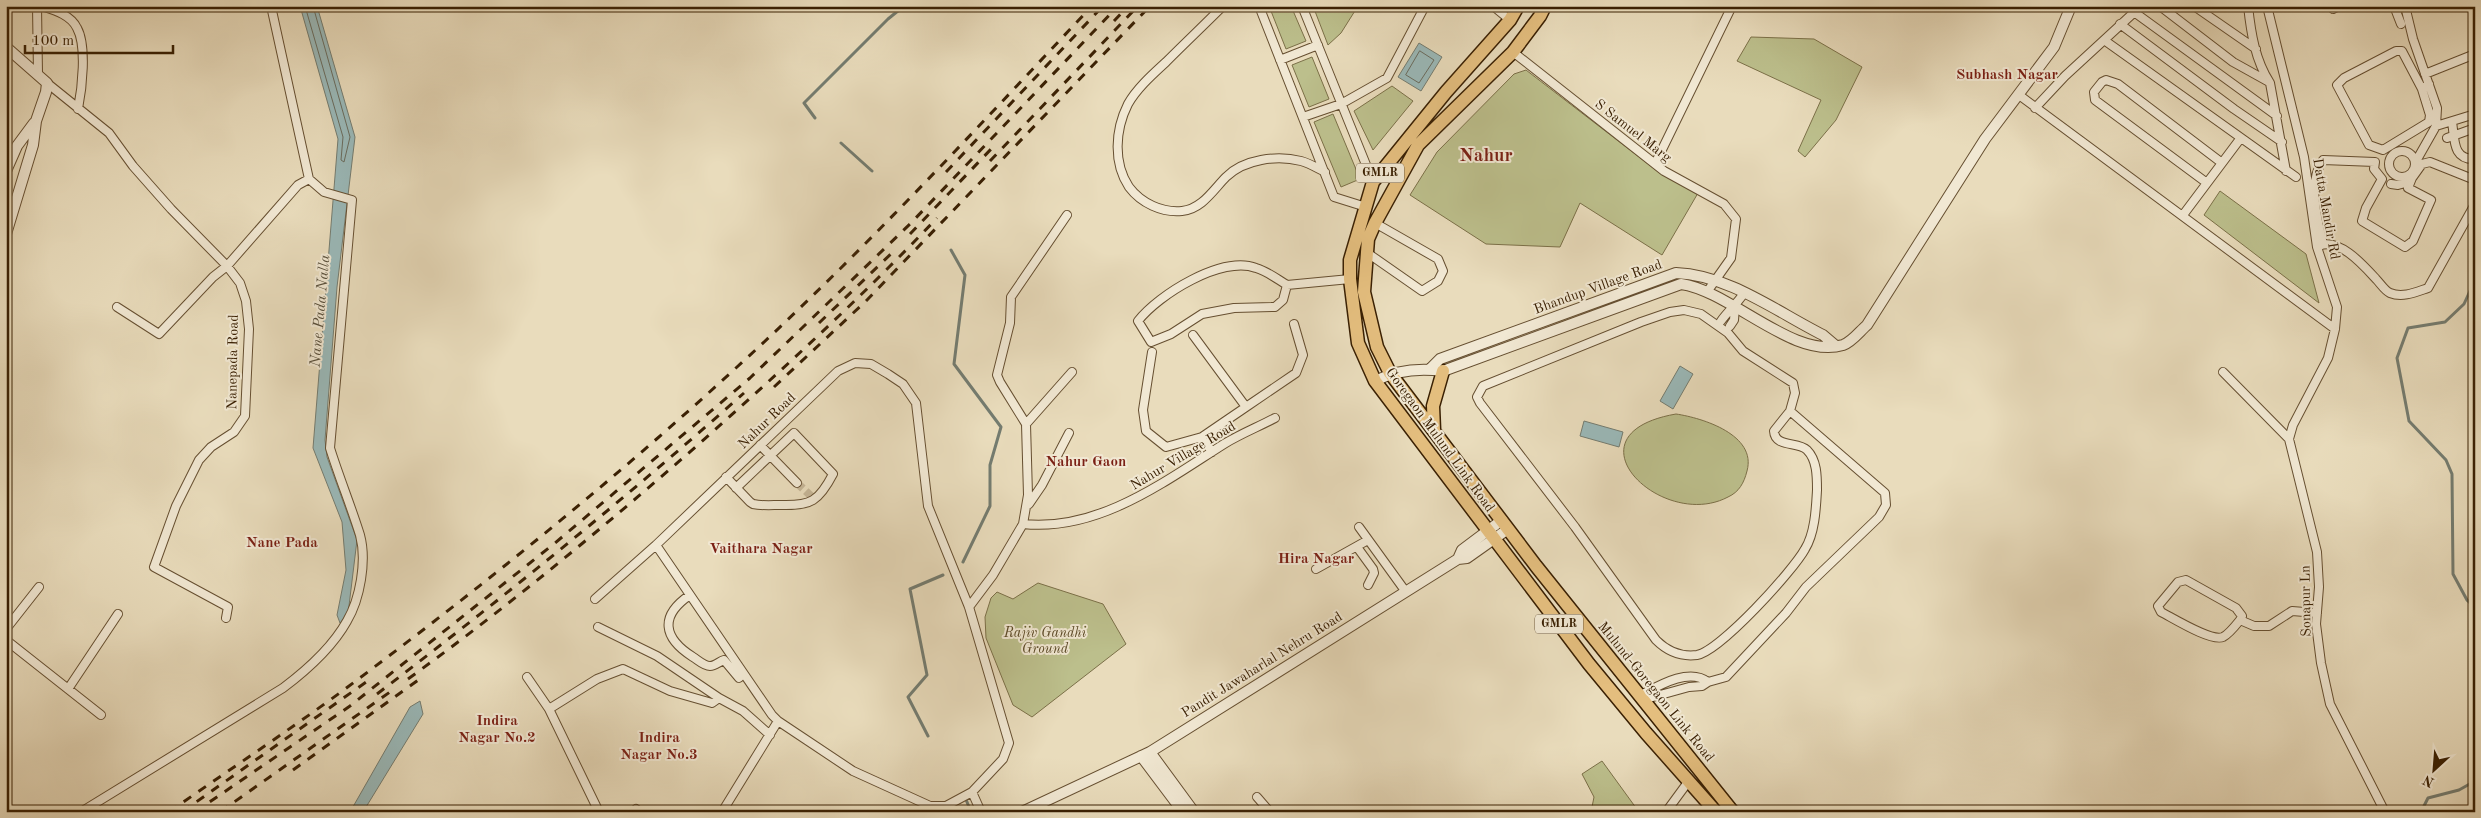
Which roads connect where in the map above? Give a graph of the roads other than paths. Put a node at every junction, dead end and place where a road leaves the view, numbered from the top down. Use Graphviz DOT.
graph roads {
  1 [pos="37,6"];
  2 [pos="42,6"];
  3 [pos="271,6"];
  4 [pos="1223,6"];
  5 [pos="1259,6"];
  6 [pos="1302,6"];
  7 [pos="1425,6"];
  8 [pos="1493,6"];
  9 [pos="1518,6"];
  10 [pos="1552,6"];
  11 [pos="1732,6"];
  12 [pos="2071,6"];
  13 [pos="2160,6"];
  14 [pos="2194,6"];
  15 [pos="2248,6"];
  16 [pos="2267,6"];
  17 [pos="2394,6"];
  18 [pos="2405,6"];
  19 [pos="2137,9"];
  20 [pos="1543,11"];
  21 [pos="1510,20"];
  22 [pos="2120,24"];
  23 [pos="2405,28"];
  24 [pos="2104,40"];
  25 [pos="1318,45"];
  26 [pos="6,47"];
  27 [pos="2256,50"];
  28 [pos="1512,52"];
  29 [pos="2475,54"];
  30 [pos="1280,60"];
  31 [pos="38,74"];
  32 [pos="2425,74"];
  33 [pos="47,83"];
  34 [pos="2270,83"];
  35 [pos="2429,84"];
  36 [pos="2422,89"];
  37 [pos="2019,95"];
  38 [pos="1341,104"];
  39 [pos="2036,108"];
  40 [pos="78,109"];
  41 [pos="2475,114"];
  42 [pos="2277,116"];
  43 [pos="1303,117"];
  44 [pos="36,121"];
  45 [pos="2452,122"];
  46 [pos="2436,126"];
  47 [pos="2475,128"];
  48 [pos="2451,137"];
  49 [pos="2240,139"];
  50 [pos="2282,142"];
  51 [pos="2475,159"];
  52 [pos="2222,163"];
  53 [pos="2418,163"];
  54 [pos="1655,164"];
  55 [pos="2389,168"];
  56 [pos="2286,171"];
  57 [pos="2376,171"];
  58 [pos="6,172"];
  59 [pos="1325,172"];
  60 [pos="2296,177"];
  61 [pos="309,179"];
  62 [pos="2475,180"];
  63 [pos="1373,182"];
  64 [pos="2409,182"];
  65 [pos="2207,183"];
  66 [pos="2391,184"];
  67 [pos="2475,204"];
  68 [pos="1366,207"];
  69 [pos="1066,215"];
  70 [pos="2183,215"];
  71 [pos="1375,223"];
  72 [pos="6,234"];
  73 [pos="2319,243"];
  74 [pos="1366,252"];
  75 [pos="227,266"];
  76 [pos="1661,278"];
  77 [pos="1350,279"];
  78 [pos="1716,280"];
  79 [pos="1287,285"];
  80 [pos="1633,288"];
  81 [pos="1665,290"];
  82 [pos="1706,292"];
  83 [pos="1744,293"];
  84 [pos="1637,300"];
  85 [pos="1587,305"];
  86 [pos="117,307"];
  87 [pos="1735,308"];
  88 [pos="1592,316"];
  89 [pos="1542,321"];
  90 [pos="1721,322"];
  91 [pos="1294,324"];
  92 [pos="1730,326"];
  93 [pos="2335,329"];
  94 [pos="1517,330"];
  95 [pos="1545,332"];
  96 [pos="1194,334"];
  97 [pos="1522,340"];
  98 [pos="1480,344"];
  99 [pos="1836,346"];
  100 [pos="1152,352"];
  101 [pos="1484,355"];
  102 [pos="1436,370"];
  103 [pos="1072,372"];
  104 [pos="2222,372"];
  105 [pos="1390,373"];
  106 [pos="1375,381"];
  107 [pos="1246,407"];
  108 [pos="1790,411"];
  109 [pos="1275,418"];
  110 [pos="1026,424"];
  111 [pos="1434,430"];
  112 [pos="1069,432"];
  113 [pos="1202,437"];
  114 [pos="2289,439"];
  115 [pos="760,445"];
  116 [pos="1212,452"];
  117 [pos="770,456"];
  118 [pos="726,478"];
  119 [pos="797,483"];
  120 [pos="736,488"];
  121 [pos="1026,508"];
  122 [pos="1023,524"];
  123 [pos="1505,524"];
  124 [pos="1359,527"];
  125 [pos="1491,534"];
  126 [pos="1368,540"];
  127 [pos="656,545"];
  128 [pos="1357,547"];
  129 [pos="1384,562"];
  130 [pos="1316,569"];
  131 [pos="1373,569"];
  132 [pos="1368,585"];
  133 [pos="39,587"];
  134 [pos="1406,592"];
  135 [pos="690,595"];
  136 [pos="595,599"];
  137 [pos="969,607"];
  138 [pos="2317,613"];
  139 [pos="118,614"];
  140 [pos="226,618"];
  141 [pos="2240,620"];
  142 [pos="598,627"];
  143 [pos="6,629"];
  144 [pos="6,640"];
  145 [pos="736,668"];
  146 [pos="527,677"];
  147 [pos="739,678"];
  148 [pos="68,689"];
  149 [pos="719,698"];
  150 [pos="1640,698"];
  151 [pos="549,709"];
  152 [pos="101,715"];
  153 [pos="778,722"];
  154 [pos="770,735"];
  155 [pos="1146,754"];
  156 [pos="1688,782"];
  157 [pos="972,792"];
  158 [pos="1175,794"];
  159 [pos="1257,798"];
  160 [pos="81,812"];
  161 [pos="600,812"];
  162 [pos="633,812"];
  163 [pos="640,812"];
  164 [pos="722,812"];
  165 [pos="980,812"];
  166 [pos="1022,812"];
  167 [pos="1183,812"];
  168 [pos="1194,812"];
  169 [pos="1270,812"];
  170 [pos="1666,812"];
  171 [pos="1716,812"];
  172 [pos="1733,812"];
  173 [pos="2385,812"];
  1 -- 31 [label="street"];
  2 -- 40 [label="street"];
  3 -- 61 [label="street"];
  4 -- 59 [label="street"];
  5 -- 30 [label="street"];
  6 -- 25 [label="street"];
  7 -- 38 [label="street"];
  8 -- 21 [label="street"];
  9 -- 21 [label="main road, Goregaon Mulund Link Road / GMLR"];
  10 -- 20 [label="street"];
  11 -- 54 [label="street"];
  12 -- 37 [label="street"];
  13 -- 34 [label="street"];
  14 -- 27 [label="street"];
  15 -- 27 [label="street"];
  16 -- 73 [label="street, Datta Mandir Rd"];
  17 -- 23 [label="street"];
  18 -- 23 [label="street"];
  19 -- 22 [label="street"];
  19 -- 42 [label="street"];
  20 -- 28 [label="main road, Goregaon Mulund Link Road / GMLR"];
  21 -- 63 [label="main road, Goregaon Mulund Link Road / GMLR"];
  22 -- 24 [label="street"];
  22 -- 50 [label="street"];
  23 -- 32 [label="street"];
  24 -- 39 [label="street"];
  24 -- 49 [label="street"];
  25 -- 30 [label="street"];
  25 -- 38 [label="street"];
  26 -- 31 [label="street"];
  27 -- 34 [label="street"];
  28 -- 54 [label="street, S Samuel Marg"];
  28 -- 71 [label="main road, Goregaon Mulund Link Road / GMLR"];
  29 -- 32 [label="street"];
  30 -- 43 [label="street"];
  31 -- 33 [label="street"];
  32 -- 35 [label="street"];
  33 -- 40 [label="street, Nanepada Road"];
  33 -- 44 [label="street"];
  34 -- 42 [label="street"];
  35 -- 36 [label="street"];
  35 -- 46 [label="street"];
  36 -- 36 [label="street"];
  37 -- 39 [label="street"];
  37 -- 99 [label="street"];
  38 -- 43 [label="street"];
  38 -- 63 [label="street"];
  39 -- 70 [label="street"];
  40 -- 75 [label="street, Nanepada Road"];
  41 -- 45 [label="street"];
  42 -- 50 [label="street"];
  43 -- 59 [label="street"];
  44 -- 58 [label="street"];
  44 -- 72 [label="street"];
  45 -- 46 [label="street"];
  45 -- 48 [label="street"];
  46 -- 53 [label="street"];
  47 -- 48 [label="street"];
  48 -- 51 [label="street"];
  49 -- 52 [label="street"];
  49 -- 56 [label="street"];
  50 -- 56 [label="street"];
  52 -- 65 [label="street"];
  52 -- 65 [label="street"];
  53 -- 55 [label="street"];
  53 -- 55 [label="street"];
  53 -- 62 [label="street"];
  53 -- 64 [label="street"];
  54 -- 78 [label="street, S Samuel Marg"];
  55 -- 57 [label="street"];
  56 -- 60 [label="street"];
  57 -- 64 [label="street"];
  57 -- 73 [label="street"];
  59 -- 68 [label="street"];
  61 -- 75 [label="street"];
  61 -- 160 [label="street"];
  63 -- 68 [label="main road, Goregaon Mulund Link Road / GMLR"];
  64 -- 66 [label="street"];
  65 -- 70 [label="street"];
  67 -- 73 [label="street"];
  68 -- 77 [label="main road, Goregaon Mulund Link Road / GMLR"];
  69 -- 110 [label="street"];
  70 -- 93 [label="street"];
  71 -- 74 [label="main road, Goregaon Mulund Link Road / GMLR"];
  71 -- 74 [label="street"];
  73 -- 93 [label="street, Datta Mandir Rd"];
  74 -- 105 [label="main road, Goregaon Mulund Link Road / GMLR"];
  75 -- 86 [label="street"];
  75 -- 140 [label="street, Nanepada Road"];
  76 -- 78 [label="street, Bhandup Village Road"];
  76 -- 80 [label="street, Bhandup Village Road"];
  76 -- 81 [label="street"];
  77 -- 79 [label="street"];
  77 -- 106 [label="main road, Goregaon Mulund Link Road / GMLR"];
  78 -- 82 [label="street, S Samuel Marg"];
  78 -- 83 [label="street, Bhandup Village Road"];
  79 -- 79 [label="street"];
  80 -- 84 [label="street"];
  80 -- 85 [label="street, Bhandup Village Road"];
  81 -- 82 [label="street, Bhandup Village Road"];
  81 -- 84 [label="street"];
  82 -- 87 [label="street, Bhandup Village Road"];
  83 -- 87 [label="street"];
  83 -- 99 [label="street, Bhandup Village Road"];
  84 -- 88 [label="street"];
  85 -- 88 [label="street"];
  85 -- 89 [label="street, Bhandup Village Road"];
  87 -- 90 [label="street"];
  87 -- 92 [label="street"];
  87 -- 99 [label="street, Bhandup Village Road"];
  88 -- 95 [label="street"];
  89 -- 94 [label="street, Bhandup Village Road"];
  89 -- 95 [label="street"];
  91 -- 107 [label="street"];
  93 -- 114 [label="street, Datta Mandir Rd"];
  94 -- 97 [label="street"];
  94 -- 98 [label="street, Bhandup Village Road"];
  95 -- 97 [label="street"];
  96 -- 107 [label="street"];
  97 -- 101 [label="street"];
  98 -- 101 [label="street"];
  98 -- 102 [label="street, Bhandup Village Road"];
  100 -- 113 [label="street"];
  101 -- 102 [label="street"];
  102 -- 105 [label="street, Bhandup Village Road"];
  102 -- 111 [label="main road"];
  103 -- 110 [label="street"];
  104 -- 114 [label="street"];
  105 -- 106 [label="street"];
  105 -- 111 [label="main road, Goregaon Mulund Link Road / GMLR"];
  106 -- 125 [label="main road, Goregaon Mulund Link Road / GMLR"];
  107 -- 113 [label="street"];
  108 -- 108 [label="street"];
  108 -- 150 [label="street"];
  109 -- 116 [label="street, Nahur Village Road"];
  110 -- 121 [label="street"];
  111 -- 123 [label="main road, Goregaon Mulund Link Road / GMLR"];
  112 -- 121 [label="street"];
  113 -- 116 [label="street"];
  114 -- 138 [label="street, Sonapur Ln"];
  115 -- 117 [label="street"];
  115 -- 118 [label="street, Nahur Road"];
  115 -- 137 [label="street, Nahur Road"];
  116 -- 122 [label="street, Nahur Village Road"];
  117 -- 119 [label="street"];
  117 -- 120 [label="street"];
  117 -- 120 [label="street"];
  118 -- 120 [label="street"];
  118 -- 127 [label="street, Nahur Road"];
  121 -- 122 [label="street"];
  122 -- 137 [label="street"];
  123 -- 125 [label="street"];
  123 -- 150 [label="main road, Mulund-Goregaon Link Road / GMLR"];
  124 -- 126 [label="street"];
  125 -- 134 [label="street, Pandit Jawaharlal Nehru Road"];
  125 -- 156 [label="main road, GMLR"];
  126 -- 128 [label="street"];
  126 -- 129 [label="street"];
  127 -- 135 [label="street, Nahur Road"];
  127 -- 136 [label="street"];
  128 -- 130 [label="street"];
  128 -- 131 [label="street"];
  129 -- 131 [label="street"];
  129 -- 134 [label="street"];
  131 -- 132 [label="street"];
  133 -- 143 [label="street"];
  134 -- 155 [label="street, Pandit Jawaharlal Nehru Road"];
  135 -- 145 [label="street, Nahur Road"];
  135 -- 145 [label="street"];
  137 -- 157 [label="street, Nahur Road"];
  138 -- 141 [label="street"];
  138 -- 173 [label="street, Sonapur Ln"];
  139 -- 148 [label="street"];
  141 -- 141 [label="street"];
  142 -- 149 [label="street"];
  144 -- 148 [label="street"];
  145 -- 147 [label="street"];
  145 -- 153 [label="street, Nahur Road"];
  146 -- 151 [label="street"];
  148 -- 152 [label="street"];
  149 -- 151 [label="street"];
  149 -- 154 [label="street"];
  150 -- 172 [label="main road, Mulund-Goregaon Link Road / GMLR"];
  151 -- 161 [label="street"];
  153 -- 154 [label="street"];
  153 -- 157 [label="street, Nahur Road"];
  154 -- 164 [label="street"];
  155 -- 158 [label="street"];
  155 -- 166 [label="street, Pandit Jawaharlal Nehru Road"];
  156 -- 170 [label="street"];
  156 -- 171 [label="main road, GMLR"];
  157 -- 165 [label="street"];
  158 -- 167 [label="street"];
  158 -- 168 [label="street"];
  159 -- 169 [label="street"];
  162 -- 163 [label="street"];
}
